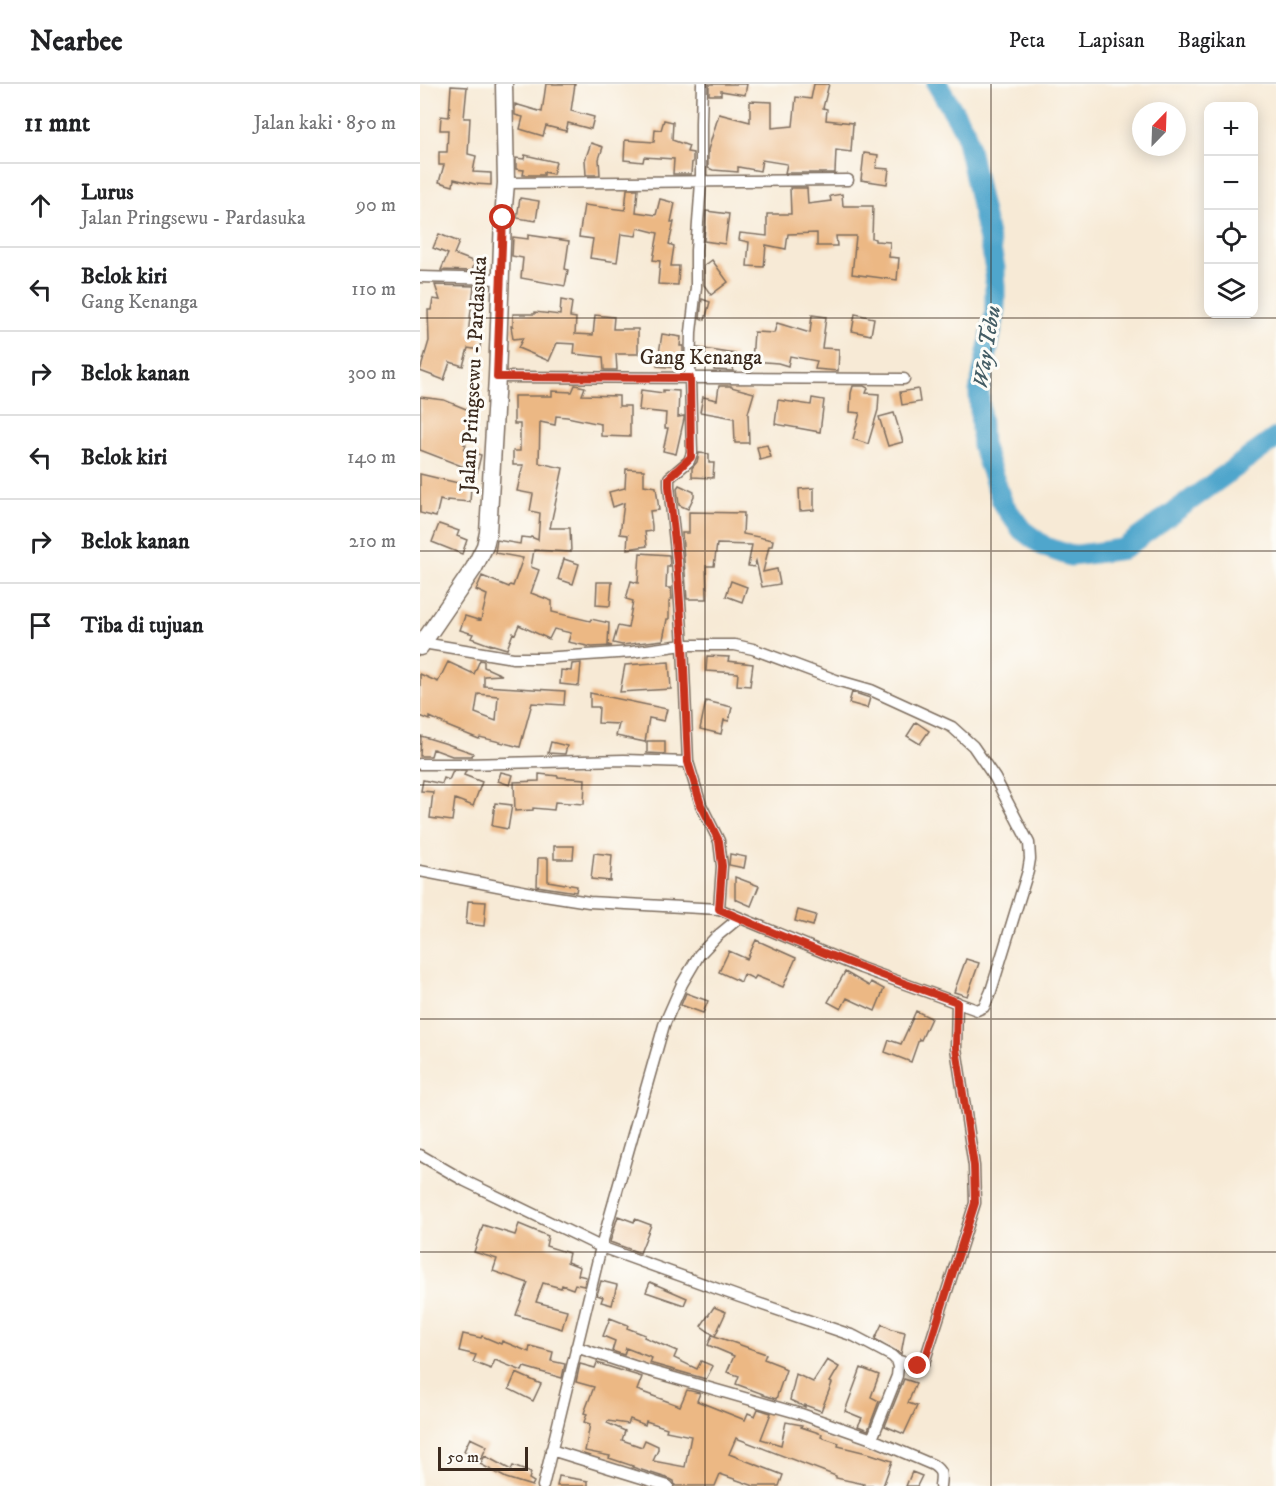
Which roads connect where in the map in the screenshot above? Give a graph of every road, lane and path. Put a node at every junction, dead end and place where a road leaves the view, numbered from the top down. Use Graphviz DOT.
graph roads {
  1 [pos="504,84"];
  2 [pos="702,84"];
  3 [pos="848,180"];
  4 [pos="701,182"];
  5 [pos="506,183"];
  6 [pos="420,277"];
  7 [pos="501,279"];
  8 [pos="497,377"];
  9 [pos="690,378"];
  10 [pos="904,379"];
  11 [pos="421,645"];
  12 [pos="683,645"];
  13 [pos="688,762"];
  14 [pos="420,764"];
  15 [pos="420,871"];
  16 [pos="719,909"];
  17 [pos="739,918"];
  18 [pos="957,1002"];
  19 [pos="420,1155"];
  20 [pos="601,1247"];
  21 [pos="576,1347"];
  22 [pos="897,1360"];
  23 [pos="872,1439"];
  24 [pos="551,1450"];
  25 [pos="543,1486"];
  26 [pos="668,1486"];
  27 [pos="940,1486"];
  1 -- 5 [label="main road, Jalan Pringsewu - Pardasuka"];
  2 -- 4 [label="street"];
  3 -- 4 [label="street"];
  4 -- 5 [label="street"];
  4 -- 9 [label="street"];
  5 -- 7 [label="main road, Jalan Pringsewu - Pardasuka"];
  6 -- 7 [label="street"];
  7 -- 8 [label="main road, Jalan Pringsewu - Pardasuka"];
  8 -- 9 [label="street, Gang Kenanga"];
  8 -- 11 [label="main road, Jalan Pringsewu - Pardasuka"];
  9 -- 10 [label="street, Gang Kenanga"];
  9 -- 12 [label="street"];
  11 -- 12 [label="street"];
  12 -- 13 [label="street"];
  12 -- 18 [label="street"];
  13 -- 14 [label="street"];
  13 -- 16 [label="street"];
  15 -- 16 [label="street"];
  16 -- 17 [label="street"];
  17 -- 18 [label="street"];
  17 -- 20 [label="street"];
  18 -- 22 [label="street"];
  19 -- 20 [label="street"];
  20 -- 21 [label="street"];
  20 -- 22 [label="street"];
  21 -- 23 [label="street"];
  21 -- 24 [label="street"];
  22 -- 23 [label="street"];
  23 -- 27 [label="street"];
  24 -- 25 [label="street"];
  24 -- 26 [label="street"];
}
